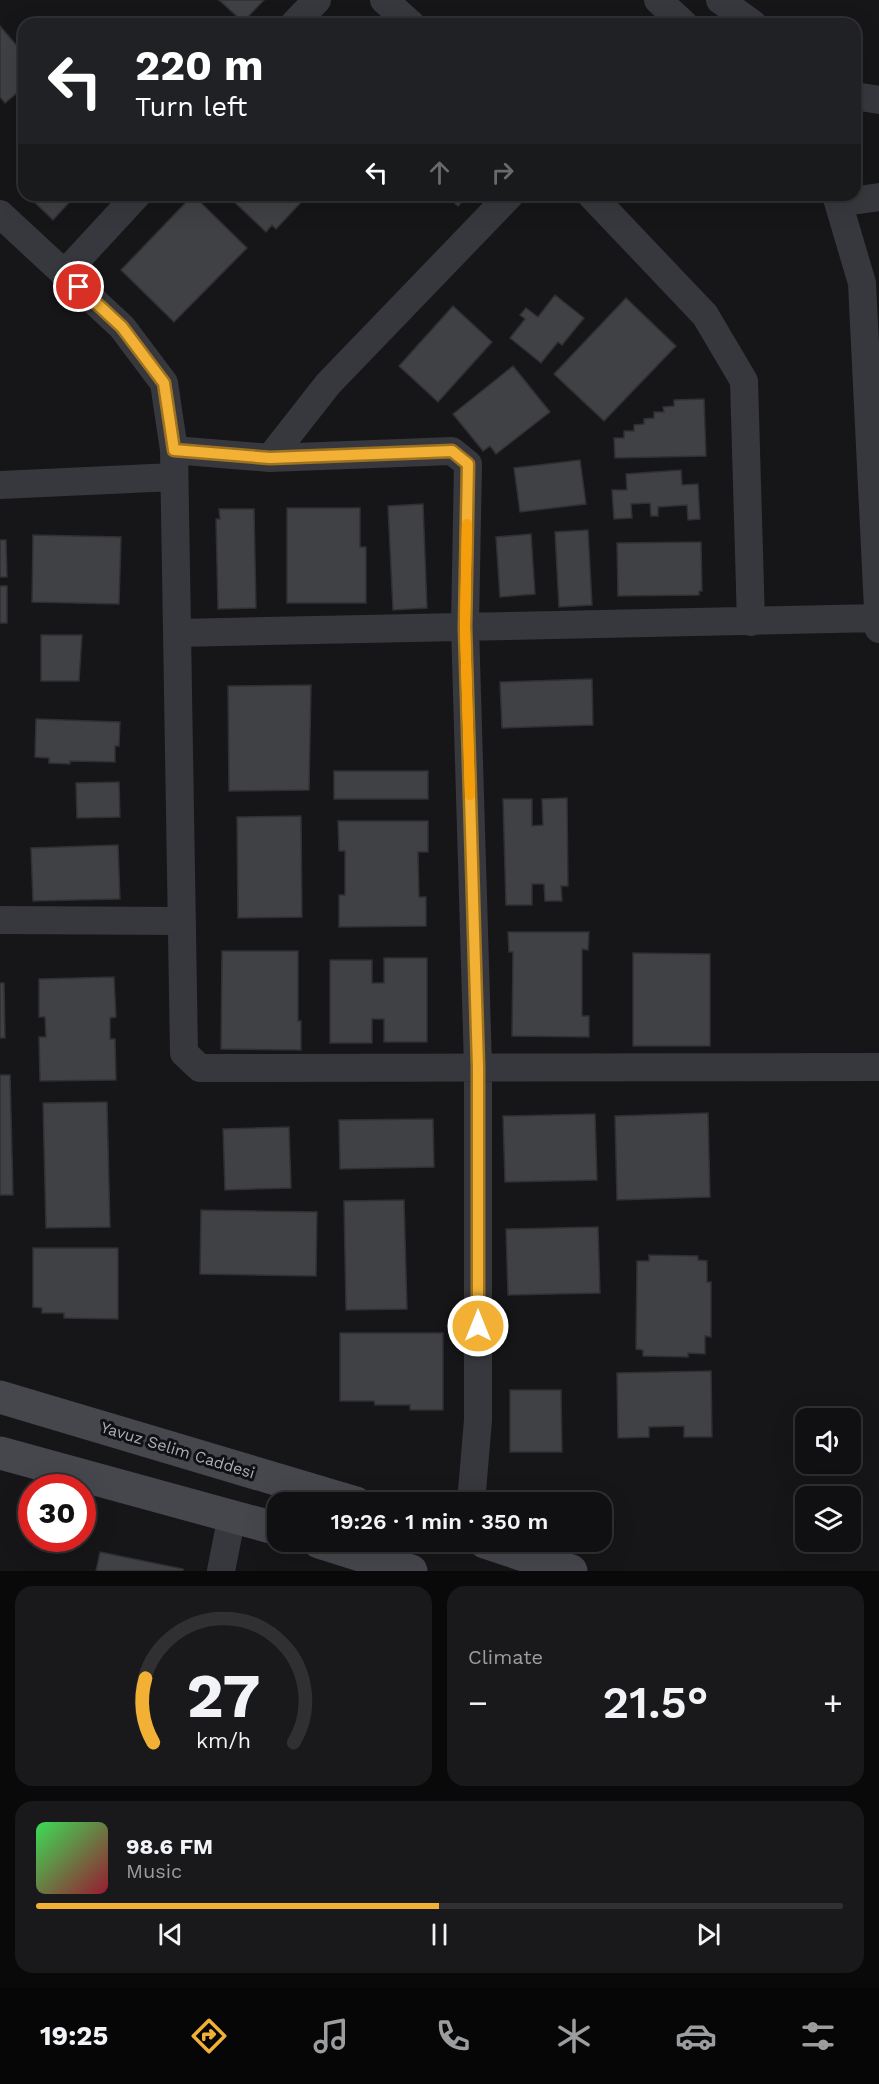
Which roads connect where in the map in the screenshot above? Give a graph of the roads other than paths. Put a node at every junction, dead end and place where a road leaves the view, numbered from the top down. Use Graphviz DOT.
graph roads {
  1 [pos="316,0"];
  2 [pos="384,0"];
  3 [pos="658,0"];
  4 [pos="722,1"];
  5 [pos="300,18"];
  6 [pos="404,18"];
  7 [pos="678,18"];
  8 [pos="745,18"];
  9 [pos="861,97"];
  10 [pos="879,100"];
  11 [pos="879,197"];
  12 [pos="861,200"];
  13 [pos="131,201"];
  14 [pos="504,201"];
  15 [pos="597,201"];
  16 [pos="840,201"];
  17 [pos="0,214"];
  18 [pos="64,274"];
  19 [pos="270,458"];
  20 [pos="174,463"];
  21 [pos="0,485"];
  22 [pos="879,618"];
  23 [pos="751,622"];
  24 [pos="465,627"];
  25 [pos="879,629"];
  26 [pos="177,633"];
  27 [pos="0,920"];
  28 [pos="182,921"];
  29 [pos="478,1067"];
  30 [pos="879,1067"];
  31 [pos="0,1397"];
  32 [pos="0,1453"];
  33 [pos="319,1492"];
  34 [pos="472,1492"];
  35 [pos="232,1515"];
  36 [pos="267,1526"];
  37 [pos="351,1552"];
  38 [pos="514,1552"];
  39 [pos="221,1571"];
  40 [pos="411,1571"];
  41 [pos="570,1571"];
  1 -- 5 [label="street"];
  2 -- 6 [label="street"];
  3 -- 7 [label="street"];
  4 -- 8 [label="street"];
  9 -- 10 [label="street"];
  11 -- 12 [label="street"];
  13 -- 18 [label="street"];
  14 -- 19 [label="street"];
  15 -- 23 [label="street"];
  16 -- 22 [label="street"];
  17 -- 18 [label="street"];
  18 -- 20 [label="street"];
  19 -- 20 [label="street"];
  19 -- 24 [label="street"];
  20 -- 21 [label="street"];
  20 -- 26 [label="street"];
  22 -- 23 [label="street"];
  22 -- 25 [label="street"];
  23 -- 24 [label="street"];
  24 -- 26 [label="street"];
  24 -- 29 [label="street"];
  26 -- 28 [label="street"];
  27 -- 28 [label="street"];
  28 -- 29 [label="street"];
  29 -- 30 [label="street"];
  29 -- 34 [label="street"];
  31 -- 33 [label="main road, Yavuz Selim Caddesi"];
  32 -- 35 [label="main road"];
  35 -- 36 [label="main road"];
  35 -- 39 [label="street"];
  37 -- 40 [label="main road"];
  38 -- 41 [label="main road"];
}
